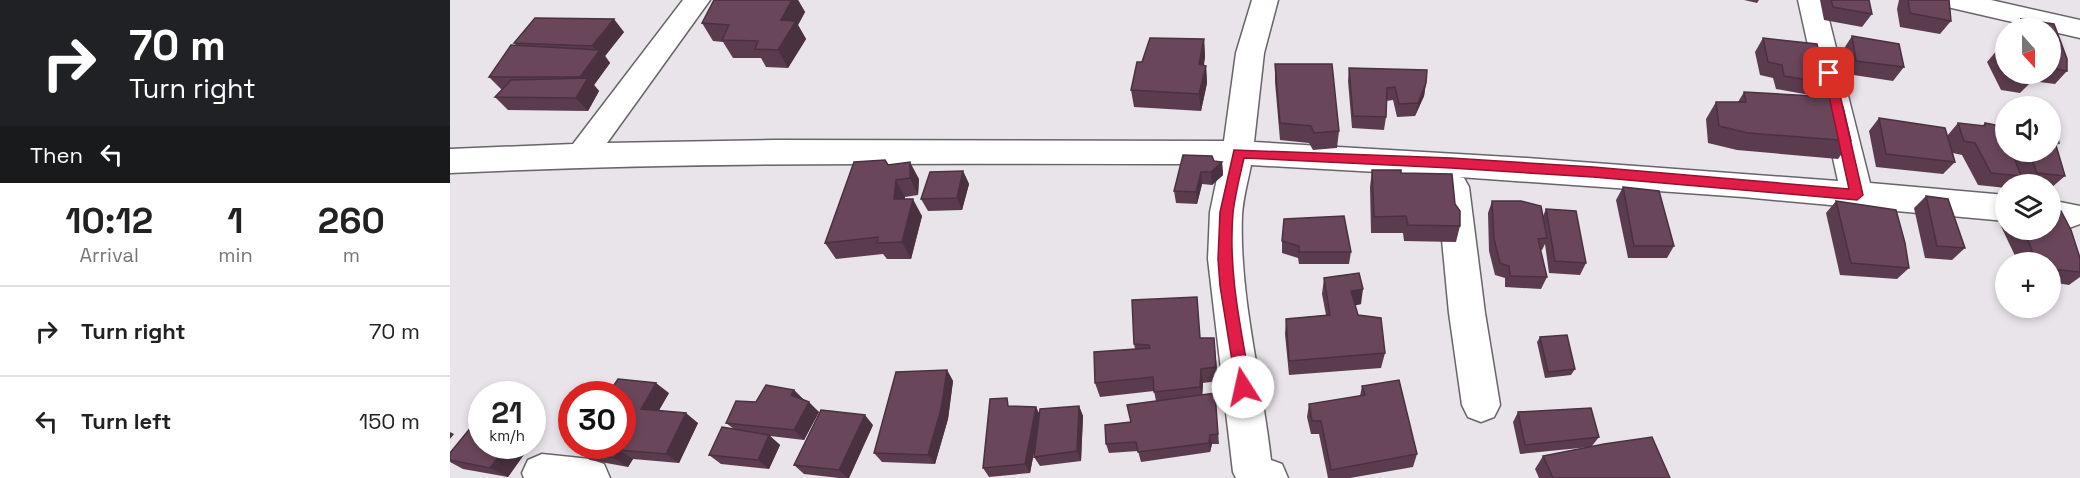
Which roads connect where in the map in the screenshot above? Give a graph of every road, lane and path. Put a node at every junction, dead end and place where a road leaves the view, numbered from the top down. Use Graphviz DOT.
graph roads {
  1 [pos="697,0"];
  2 [pos="1265,0"];
  3 [pos="1811,0"];
  4 [pos="1952,0"];
  5 [pos="2080,29"];
  6 [pos="1239,153"];
  7 [pos="582,155"];
  8 [pos="450,161"];
  9 [pos="1451,163"];
  10 [pos="1857,195"];
  11 [pos="1995,207"];
  12 [pos="1481,405"];
  13 [pos="542,473"];
  14 [pos="1253,476"];
  15 [pos="590,478"];
  1 -- 7 [label="street"];
  2 -- 6 [label="street"];
  3 -- 10 [label="street"];
  4 -- 5 [label="street"];
  6 -- 7 [label="street"];
  6 -- 9 [label="street"];
  6 -- 14 [label="street"];
  7 -- 8 [label="street"];
  9 -- 10 [label="street"];
  9 -- 12 [label="street"];
  10 -- 11 [label="street"];
  13 -- 15 [label="street"];
}
